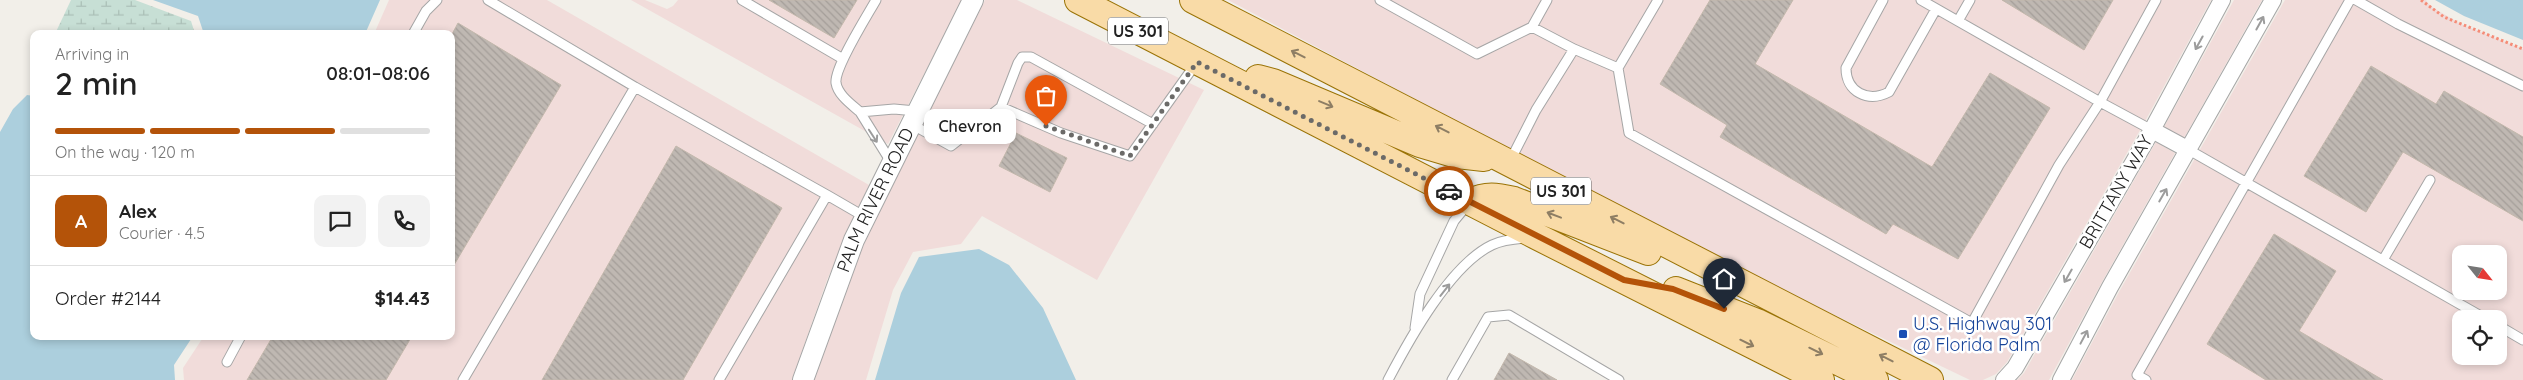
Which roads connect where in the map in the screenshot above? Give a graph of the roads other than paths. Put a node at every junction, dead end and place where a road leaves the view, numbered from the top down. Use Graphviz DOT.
graph roads {
  1 [pos="437,0"];
  2 [pos="488,0"];
  3 [pos="742,0"];
  4 [pos="876,0"];
  5 [pos="973,0"];
  6 [pos="1078,0"];
  7 [pos="1193,0"];
  8 [pos="1380,0"];
  9 [pos="1547,0"];
  10 [pos="1658,0"];
  11 [pos="1883,0"];
  12 [pos="1921,0"];
  13 [pos="1970,0"];
  14 [pos="2156,0"];
  15 [pos="2222,0"];
  16 [pos="2273,0"];
  17 [pos="2350,0"];
  18 [pos="2356,0"];
  19 [pos="1936,9"];
  20 [pos="1958,21"];
  21 [pos="1532,27"];
  22 [pos="415,30"];
  23 [pos="1574,49"];
  24 [pos="843,59"];
  25 [pos="1197,62"];
  26 [pos="1618,68"];
  27 [pos="2523,86"];
  28 [pos="635,87"];
  29 [pos="2100,102"];
  30 [pos="1002,106"];
  31 [pos="860,112"];
  32 [pos="914,117"];
  33 [pos="1153,124"];
  34 [pos="2152,130"];
  35 [pos="2189,150"];
  36 [pos="1503,160"];
  37 [pos="891,162"];
  38 [pos="2430,180"];
  39 [pos="2246,183"];
  40 [pos="826,195"];
  41 [pos="1470,202"];
  42 [pos="865,217"];
  43 [pos="1536,236"];
  44 [pos="2383,260"];
  45 [pos="1624,280"];
  46 [pos="1778,303"];
  47 [pos="2470,310"];
  48 [pos="1415,328"];
  49 [pos="2507,331"];
  50 [pos="239,340"];
  51 [pos="2523,340"];
  52 [pos="227,362"];
  53 [pos="463,380"];
  54 [pos="719,380"];
  55 [pos="803,380"];
  56 [pos="1388,380"];
  57 [pos="1452,380"];
  58 [pos="1620,380"];
  59 [pos="1822,380"];
  60 [pos="1875,380"];
  61 [pos="1930,380"];
  62 [pos="2004,380"];
  63 [pos="2061,380"];
  64 [pos="2146,380"];
  1 -- 22 [label="lane"];
  2 -- 28 [label="lane"];
  3 -- 24 [label="lane"];
  4 -- 24 [label="lane"];
  5 -- 32 [label="street, PALM RIVER ROAD"];
  6 -- 25 [label="main road, US 301"];
  36 -- 7 [label="main road, US 301, one-way"];
  8 -- 21 [label="lane"];
  9 -- 21 [label="lane"];
  10 -- 26 [label="lane"];
  11 -- 19 [label="lane"];
  12 -- 19 [label="lane"];
  13 -- 20 [label="lane"];
  14 -- 29 [label="lane"];
  15 -- 34 [label="street, BRITTANY WAY, one-way"];
  35 -- 16 [label="street, one-way"];
  17 -- 39 [label="lane"];
  18 -- 27 [label="lane"];
  19 -- 20 [label="lane"];
  20 -- 29 [label="lane"];
  21 -- 23 [label="lane"];
  23 -- 26 [label="lane"];
  23 -- 36 [label="lane"];
  24 -- 31 [label="lane"];
  25 -- 33 [label="lane"];
  25 -- 36 [label="main road, one-way"];
  25 -- 41 [label="main road, US 301"];
  26 -- 29 [label="lane"];
  28 -- 40 [label="lane"];
  28 -- 53 [label="lane"];
  29 -- 34 [label="lane"];
  30 -- 32 [label="lane"];
  30 -- 33 [label="lane"];
  30 -- 33 [label="lane"];
  31 -- 32 [label="lane"];
  31 -- 37 [label="lane, one-way"];
  32 -- 37 [label="street, PALM RIVER ROAD"];
  34 -- 35 [label="street"];
  34 -- 62 [label="street, BRITTANY WAY, one-way"];
  35 -- 39 [label="lane"];
  63 -- 35 [label="street, one-way"];
  46 -- 36 [label="main road, US 301, one-way"];
  37 -- 42 [label="street, PALM RIVER ROAD"];
  38 -- 44 [label="lane"];
  39 -- 44 [label="lane"];
  39 -- 64 [label="lane"];
  40 -- 42 [label="lane"];
  40 -- 54 [label="lane"];
  41 -- 43 [label="main road, US 301"];
  46 -- 41 [label="main road, one-way"];
  41 -- 48 [label="lane"];
  42 -- 55 [label="street, PALM RIVER ROAD"];
  43 -- 45 [label="main road, US 301"];
  48 -- 43 [label="lane, one-way"];
  44 -- 47 [label="lane"];
  45 -- 59 [label="main road, US 301, one-way"];
  45 -- 60 [label="main road, one-way"];
  61 -- 46 [label="main road, US 301, one-way"];
  48 -- 56 [label="lane"];
  49 -- 51 [label="lane"];
  50 -- 52 [label="lane"];
  57 -- 58 [label="lane"];
}
